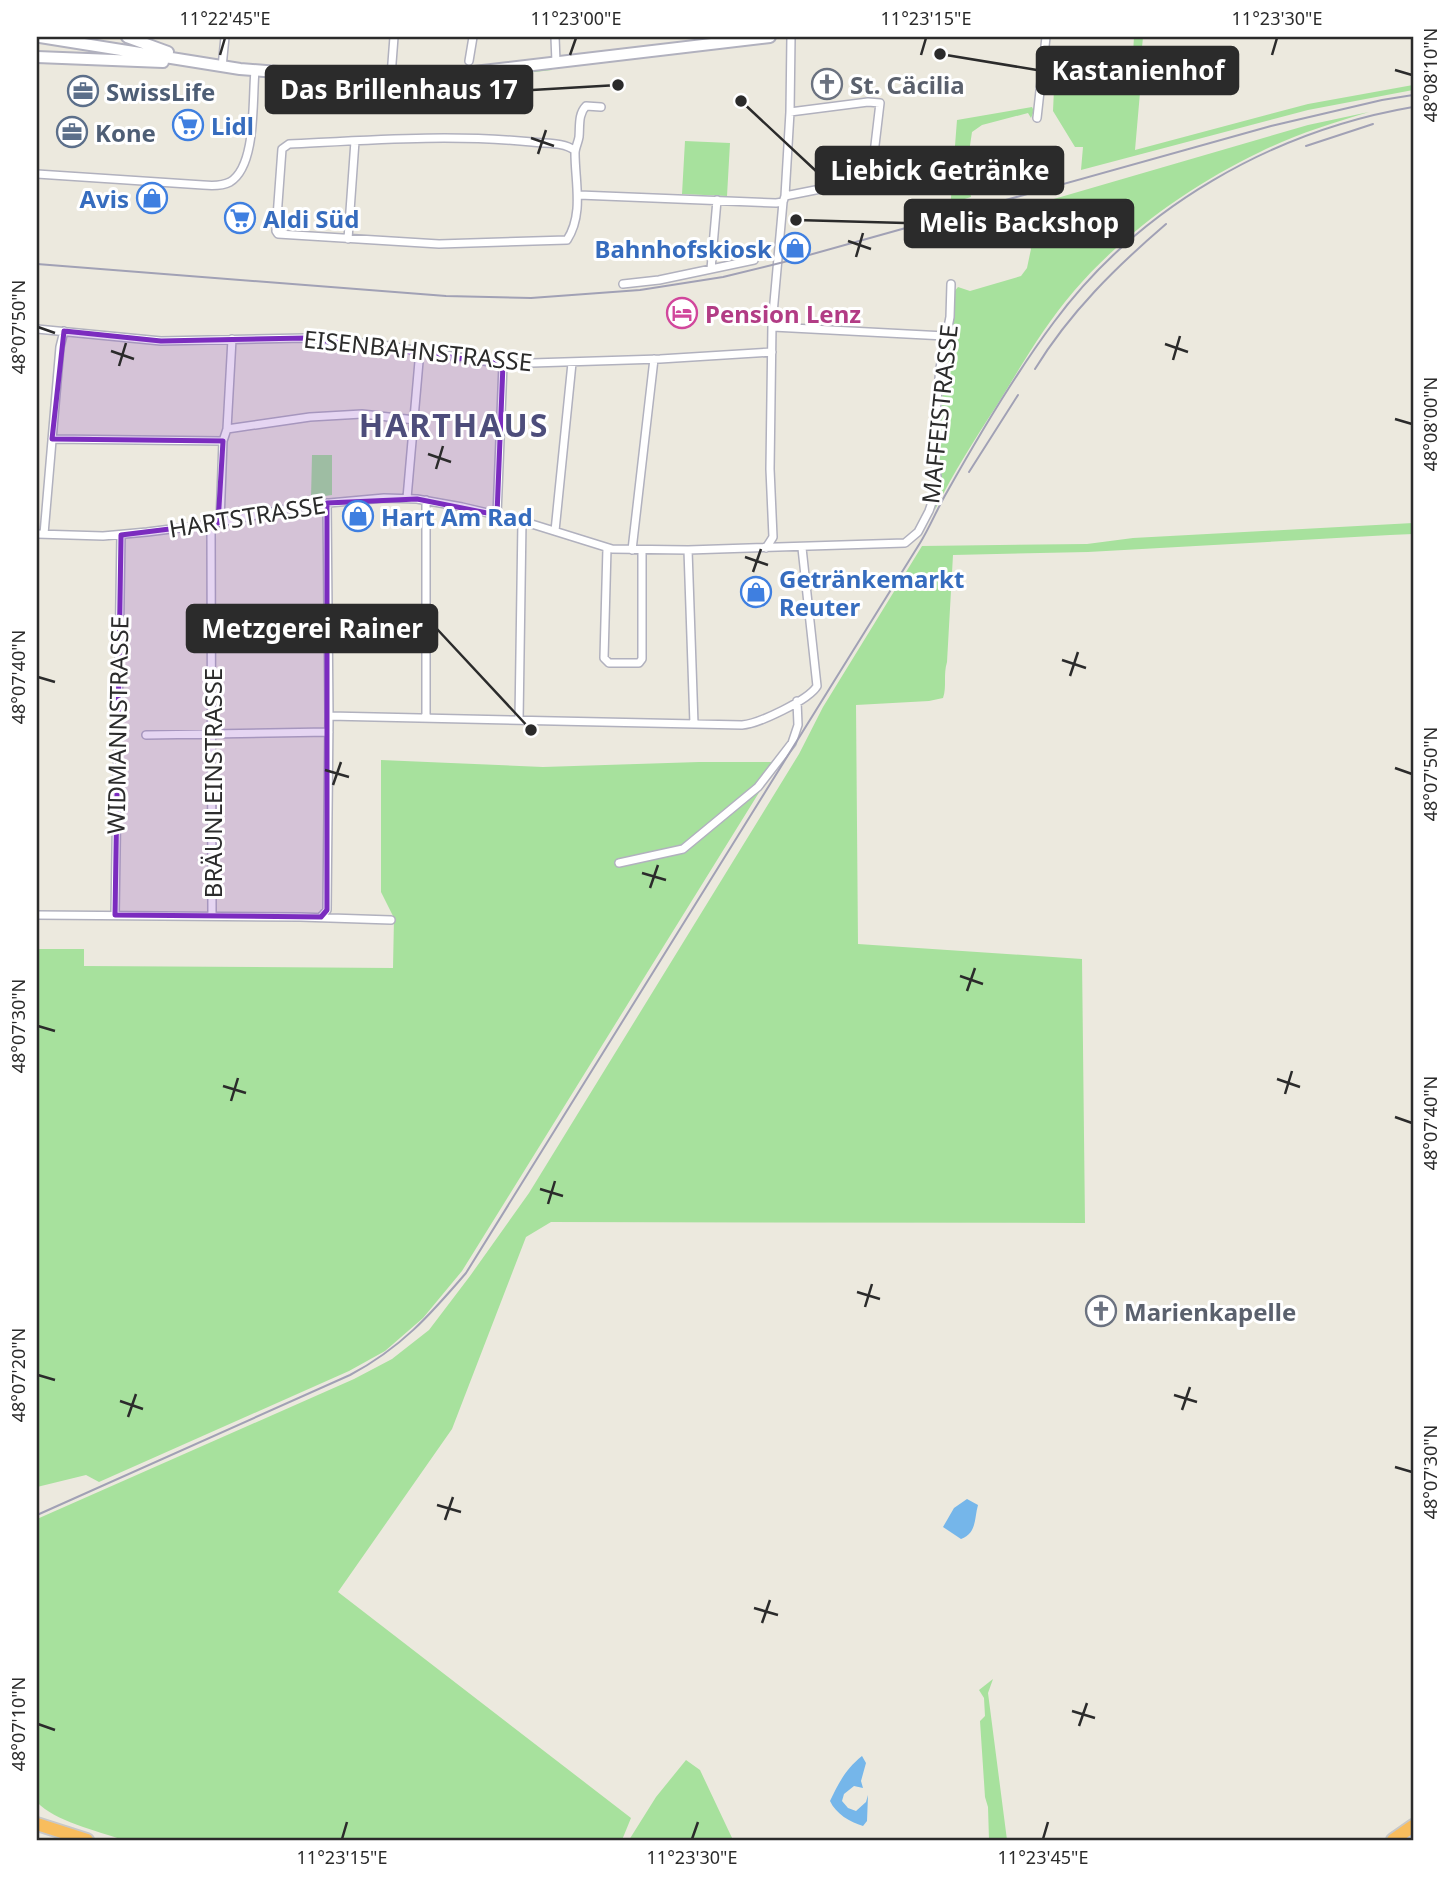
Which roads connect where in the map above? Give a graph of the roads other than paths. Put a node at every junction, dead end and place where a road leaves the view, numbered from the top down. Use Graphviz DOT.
graph roads {
  1 [pos="40,37"];
  2 [pos="127,37"];
  3 [pos="225,37"];
  4 [pos="394,37"];
  5 [pos="473,37"];
  6 [pos="555,37"];
  7 [pos="769,37"];
  8 [pos="791,37"];
  9 [pos="1046,37"];
  10 [pos="37,57"];
  11 [pos="180,60"];
  12 [pos="469,61"];
  13 [pos="556,62"];
  14 [pos="222,67"];
  15 [pos="255,71"];
  16 [pos="391,76"];
  17 [pos="601,107"];
  18 [pos="790,112"];
  19 [pos="1037,118"];
  20 [pos="355,141"];
  21 [pos="574,150"];
  22 [pos="37,174"];
  23 [pos="579,195"];
  24 [pos="784,199"];
  25 [pos="717,200"];
  26 [pos="348,239"];
  27 [pos="754,260"];
  28 [pos="711,269"];
  29 [pos="951,284"];
  30 [pos="623,285"];
  31 [pos="773,327"];
  32 [pos="37,329"];
  33 [pos="64,331"];
  34 [pos="945,336"];
  35 [pos="232,339"];
  36 [pos="420,350"];
  37 [pos="772,352"];
  38 [pos="654,359"];
  39 [pos="572,363"];
  40 [pos="503,364"];
  41 [pos="415,420"];
  42 [pos="226,429"];
  43 [pos="52,439"];
  44 [pos="223,441"];
  45 [pos="407,498"];
  46 [pos="426,500"];
  47 [pos="327,503"];
  48 [pos="497,515"];
  49 [pos="522,521"];
  50 [pos="220,522"];
  51 [pos="211,524"];
  52 [pos="555,531"];
  53 [pos="41,534"];
  54 [pos="121,535"];
  55 [pos="912,540"];
  56 [pos="607,548"];
  57 [pos="766,548"];
  58 [pos="803,548"];
  59 [pos="632,550"];
  60 [pos="688,550"];
  61 [pos="642,551"];
  62 [pos="797,701"];
  63 [pos="329,716"];
  64 [pos="426,718"];
  65 [pos="519,720"];
  66 [pos="694,724"];
  67 [pos="329,732"];
  68 [pos="211,735"];
  69 [pos="146,736"];
  70 [pos="619,863"];
  71 [pos="37,915"];
  72 [pos="115,915"];
  73 [pos="212,916"];
  74 [pos="321,917"];
  75 [pos="391,920"];
  76 [pos="37,1814"];
  77 [pos="37,1824"];
  78 [pos="1413,1826"];
  79 [pos="59,1831"];
  80 [pos="37,1836"];
  81 [pos="87,1840"];
  82 [pos="1393,1840"];
  1 -- 11 [label="main road"];
  2 -- 11 [label="main road"];
  3 -- 14 [label="street"];
  4 -- 16 [label="street"];
  5 -- 12 [label="street"];
  6 -- 13 [label="street"];
  7 -- 13 [label="main road"];
  8 -- 18 [label="street"];
  9 -- 19 [label="street"];
  10 -- 11 [label="main road"];
  11 -- 14 [label="main road"];
  13 -- 16 [label="main road"];
  14 -- 15 [label="main road"];
  15 -- 16 [label="main road"];
  15 -- 22 [label="street"];
  17 -- 21 [label="street"];
  18 -- 24 [label="street"];
  18 -- 24 [label="street"];
  20 -- 21 [label="street"];
  20 -- 26 [label="street"];
  20 -- 26 [label="street"];
  21 -- 23 [label="street"];
  23 -- 25 [label="street"];
  23 -- 26 [label="street"];
  24 -- 25 [label="street"];
  24 -- 31 [label="street"];
  25 -- 28 [label="street"];
  27 -- 28 [label="street"];
  28 -- 30 [label="street"];
  29 -- 34 [label="street, MAFFEISTRASSE"];
  31 -- 34 [label="street"];
  31 -- 37 [label="street"];
  32 -- 33 [label="street, EISENBAHNSTRASSE"];
  33 -- 35 [label="street, EISENBAHNSTRASSE"];
  33 -- 43 [label="street"];
  34 -- 55 [label="street, MAFFEISTRASSE"];
  35 -- 36 [label="street, EISENBAHNSTRASSE"];
  35 -- 42 [label="street"];
  36 -- 40 [label="street, EISENBAHNSTRASSE"];
  36 -- 41 [label="street"];
  37 -- 38 [label="street, EISENBAHNSTRASSE"];
  37 -- 57 [label="street"];
  38 -- 39 [label="street, EISENBAHNSTRASSE"];
  38 -- 59 [label="street"];
  39 -- 40 [label="street, EISENBAHNSTRASSE"];
  39 -- 52 [label="street"];
  40 -- 48 [label="street"];
  41 -- 42 [label="street"];
  41 -- 45 [label="street"];
  42 -- 44 [label="street"];
  43 -- 44 [label="street"];
  43 -- 53 [label="street"];
  44 -- 50 [label="street"];
  45 -- 46 [label="street, HARTSTRASSE"];
  45 -- 47 [label="street, HARTSTRASSE"];
  46 -- 48 [label="street, HARTSTRASSE"];
  46 -- 64 [label="street"];
  47 -- 50 [label="street, HARTSTRASSE"];
  47 -- 63 [label="street"];
  48 -- 49 [label="street, HARTSTRASSE"];
  49 -- 52 [label="street, HARTSTRASSE"];
  49 -- 65 [label="street"];
  50 -- 51 [label="street, HARTSTRASSE"];
  51 -- 54 [label="street, HARTSTRASSE"];
  51 -- 68 [label="street, BRÄUNLEINSTRASSE"];
  52 -- 56 [label="street, HARTSTRASSE"];
  53 -- 54 [label="street, HARTSTRASSE"];
  54 -- 72 [label="street, WIDMANNSTRASSE"];
  55 -- 58 [label="street, HARTSTRASSE"];
  56 -- 59 [label="street, HARTSTRASSE"];
  56 -- 61 [label="street"];
  57 -- 58 [label="street, HARTSTRASSE"];
  57 -- 60 [label="street, HARTSTRASSE"];
  58 -- 62 [label="street"];
  59 -- 61 [label="street, HARTSTRASSE"];
  60 -- 61 [label="street, HARTSTRASSE"];
  60 -- 66 [label="street"];
  62 -- 66 [label="street"];
  62 -- 70 [label="street"];
  63 -- 64 [label="street"];
  63 -- 67 [label="street"];
  64 -- 65 [label="street"];
  65 -- 66 [label="street"];
  67 -- 68 [label="street"];
  67 -- 74 [label="street"];
  68 -- 69 [label="street"];
  68 -- 73 [label="street, BRÄUNLEINSTRASSE"];
  71 -- 72 [label="street"];
  72 -- 73 [label="street"];
  73 -- 74 [label="street"];
  74 -- 75 [label="street"];
  76 -- 79 [label="highway"];
  77 -- 79 [label="highway"];
  78 -- 82 [label="highway"];
  79 -- 80 [label="highway"];
  79 -- 81 [label="highway"];
}
